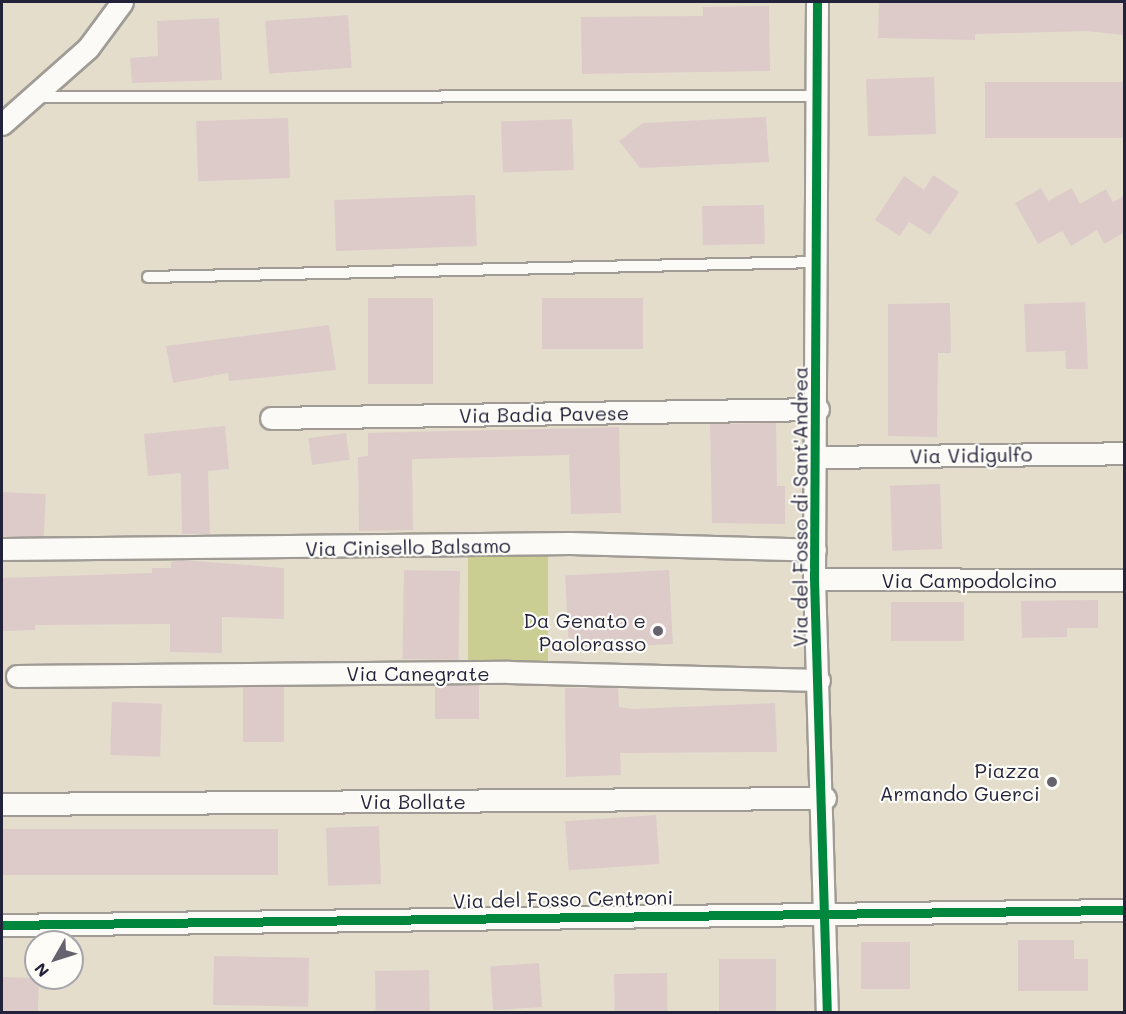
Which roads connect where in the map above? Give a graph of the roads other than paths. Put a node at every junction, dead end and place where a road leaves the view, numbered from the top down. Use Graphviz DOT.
graph roads {
  1 [pos="122,2"];
  2 [pos="817,2"];
  3 [pos="817,96"];
  4 [pos="33,97"];
  5 [pos="2,124"];
  6 [pos="818,262"];
  7 [pos="148,277"];
  8 [pos="818,410"];
  9 [pos="271,418"];
  10 [pos="1125,453"];
  11 [pos="818,457"];
  12 [pos="2,549"];
  13 [pos="815,550"];
  14 [pos="814,579"];
  15 [pos="1125,580"];
  16 [pos="17,676"];
  17 [pos="819,680"];
  18 [pos="825,798"];
  19 [pos="2,804"];
  20 [pos="1125,910"];
  21 [pos="826,914"];
  22 [pos="2,925"];
  23 [pos="827,1012"];
  1 -- 4 [label="street"];
  2 -- 3 [label="street, Via del Fosso di Sant'Andrea"];
  3 -- 4 [label="lane"];
  3 -- 6 [label="street, Via del Fosso di Sant'Andrea"];
  4 -- 5 [label="street"];
  6 -- 7 [label="lane"];
  6 -- 8 [label="street, Via del Fosso di Sant'Andrea"];
  8 -- 9 [label="street, Via Badia Pavese"];
  8 -- 11 [label="street, Via del Fosso di Sant'Andrea"];
  10 -- 11 [label="street, Via Vidigulfo"];
  11 -- 13 [label="street, Via del Fosso di Sant'Andrea"];
  12 -- 13 [label="street, Via Cinisello Balsamo"];
  13 -- 14 [label="street, Via del Fosso di Sant'Andrea"];
  14 -- 15 [label="street, Via Campodolcino"];
  14 -- 17 [label="street, Via del Fosso di Sant'Andrea"];
  16 -- 17 [label="street, Via Canegrate"];
  17 -- 18 [label="street, Via del Fosso di Sant'Andrea"];
  18 -- 19 [label="street, Via Bollate"];
  18 -- 21 [label="street, Via del Fosso di Sant'Andrea"];
  20 -- 21 [label="street, Via del Fosso Centroni"];
  21 -- 22 [label="street, Via del Fosso Centroni"];
  21 -- 23 [label="street, Via del Fosso di Sant'Andrea"];
}
